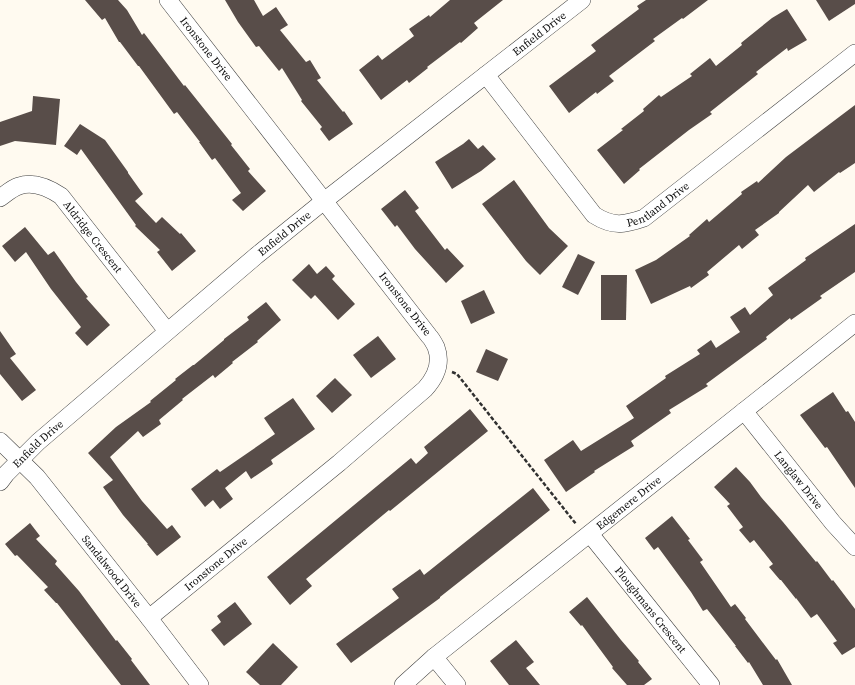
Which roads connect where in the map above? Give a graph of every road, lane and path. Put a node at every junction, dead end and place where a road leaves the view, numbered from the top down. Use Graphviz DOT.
graph roads {
  1 [pos="168,0"];
  2 [pos="582,0"];
  3 [pos="855,53"];
  4 [pos="486,75"];
  5 [pos="0,198"];
  6 [pos="324,200"];
  7 [pos="855,323"];
  8 [pos="167,332"];
  9 [pos="438,364"];
  10 [pos="744,411"];
  11 [pos="0,442"];
  12 [pos="20,460"];
  13 [pos="0,482"];
  14 [pos="590,534"];
  15 [pos="855,546"];
  16 [pos="149,618"];
  17 [pos="434,657"];
  18 [pos="200,685"];
  19 [pos="403,685"];
  20 [pos="457,685"];
  21 [pos="711,685"];
  1 -- 6 [label="street, Ironstone Drive"];
  2 -- 4 [label="street, Enfield Drive"];
  3 -- 4 [label="street, Pentland Drive"];
  4 -- 6 [label="street, Enfield Drive"];
  5 -- 8 [label="street, Aldridge Crescent"];
  6 -- 8 [label="street, Enfield Drive"];
  6 -- 9 [label="street, Ironstone Drive"];
  7 -- 10 [label="street, Edgemere Drive"];
  8 -- 12 [label="street, Enfield Drive"];
  9 -- 14 [label="path"];
  9 -- 16 [label="street, Ironstone Drive"];
  10 -- 14 [label="street, Edgemere Drive"];
  10 -- 15 [label="street, Langlaw Drive"];
  11 -- 12 [label="street"];
  12 -- 13 [label="street, Enfield Drive"];
  12 -- 16 [label="street, Sandalwood Drive"];
  14 -- 17 [label="street, Edgemere Drive"];
  14 -- 21 [label="street, Ploughmans Crescent"];
  16 -- 18 [label="street, Sandalwood Drive"];
  17 -- 19 [label="street, Edgemere Drive"];
  17 -- 20 [label="street"];
}
